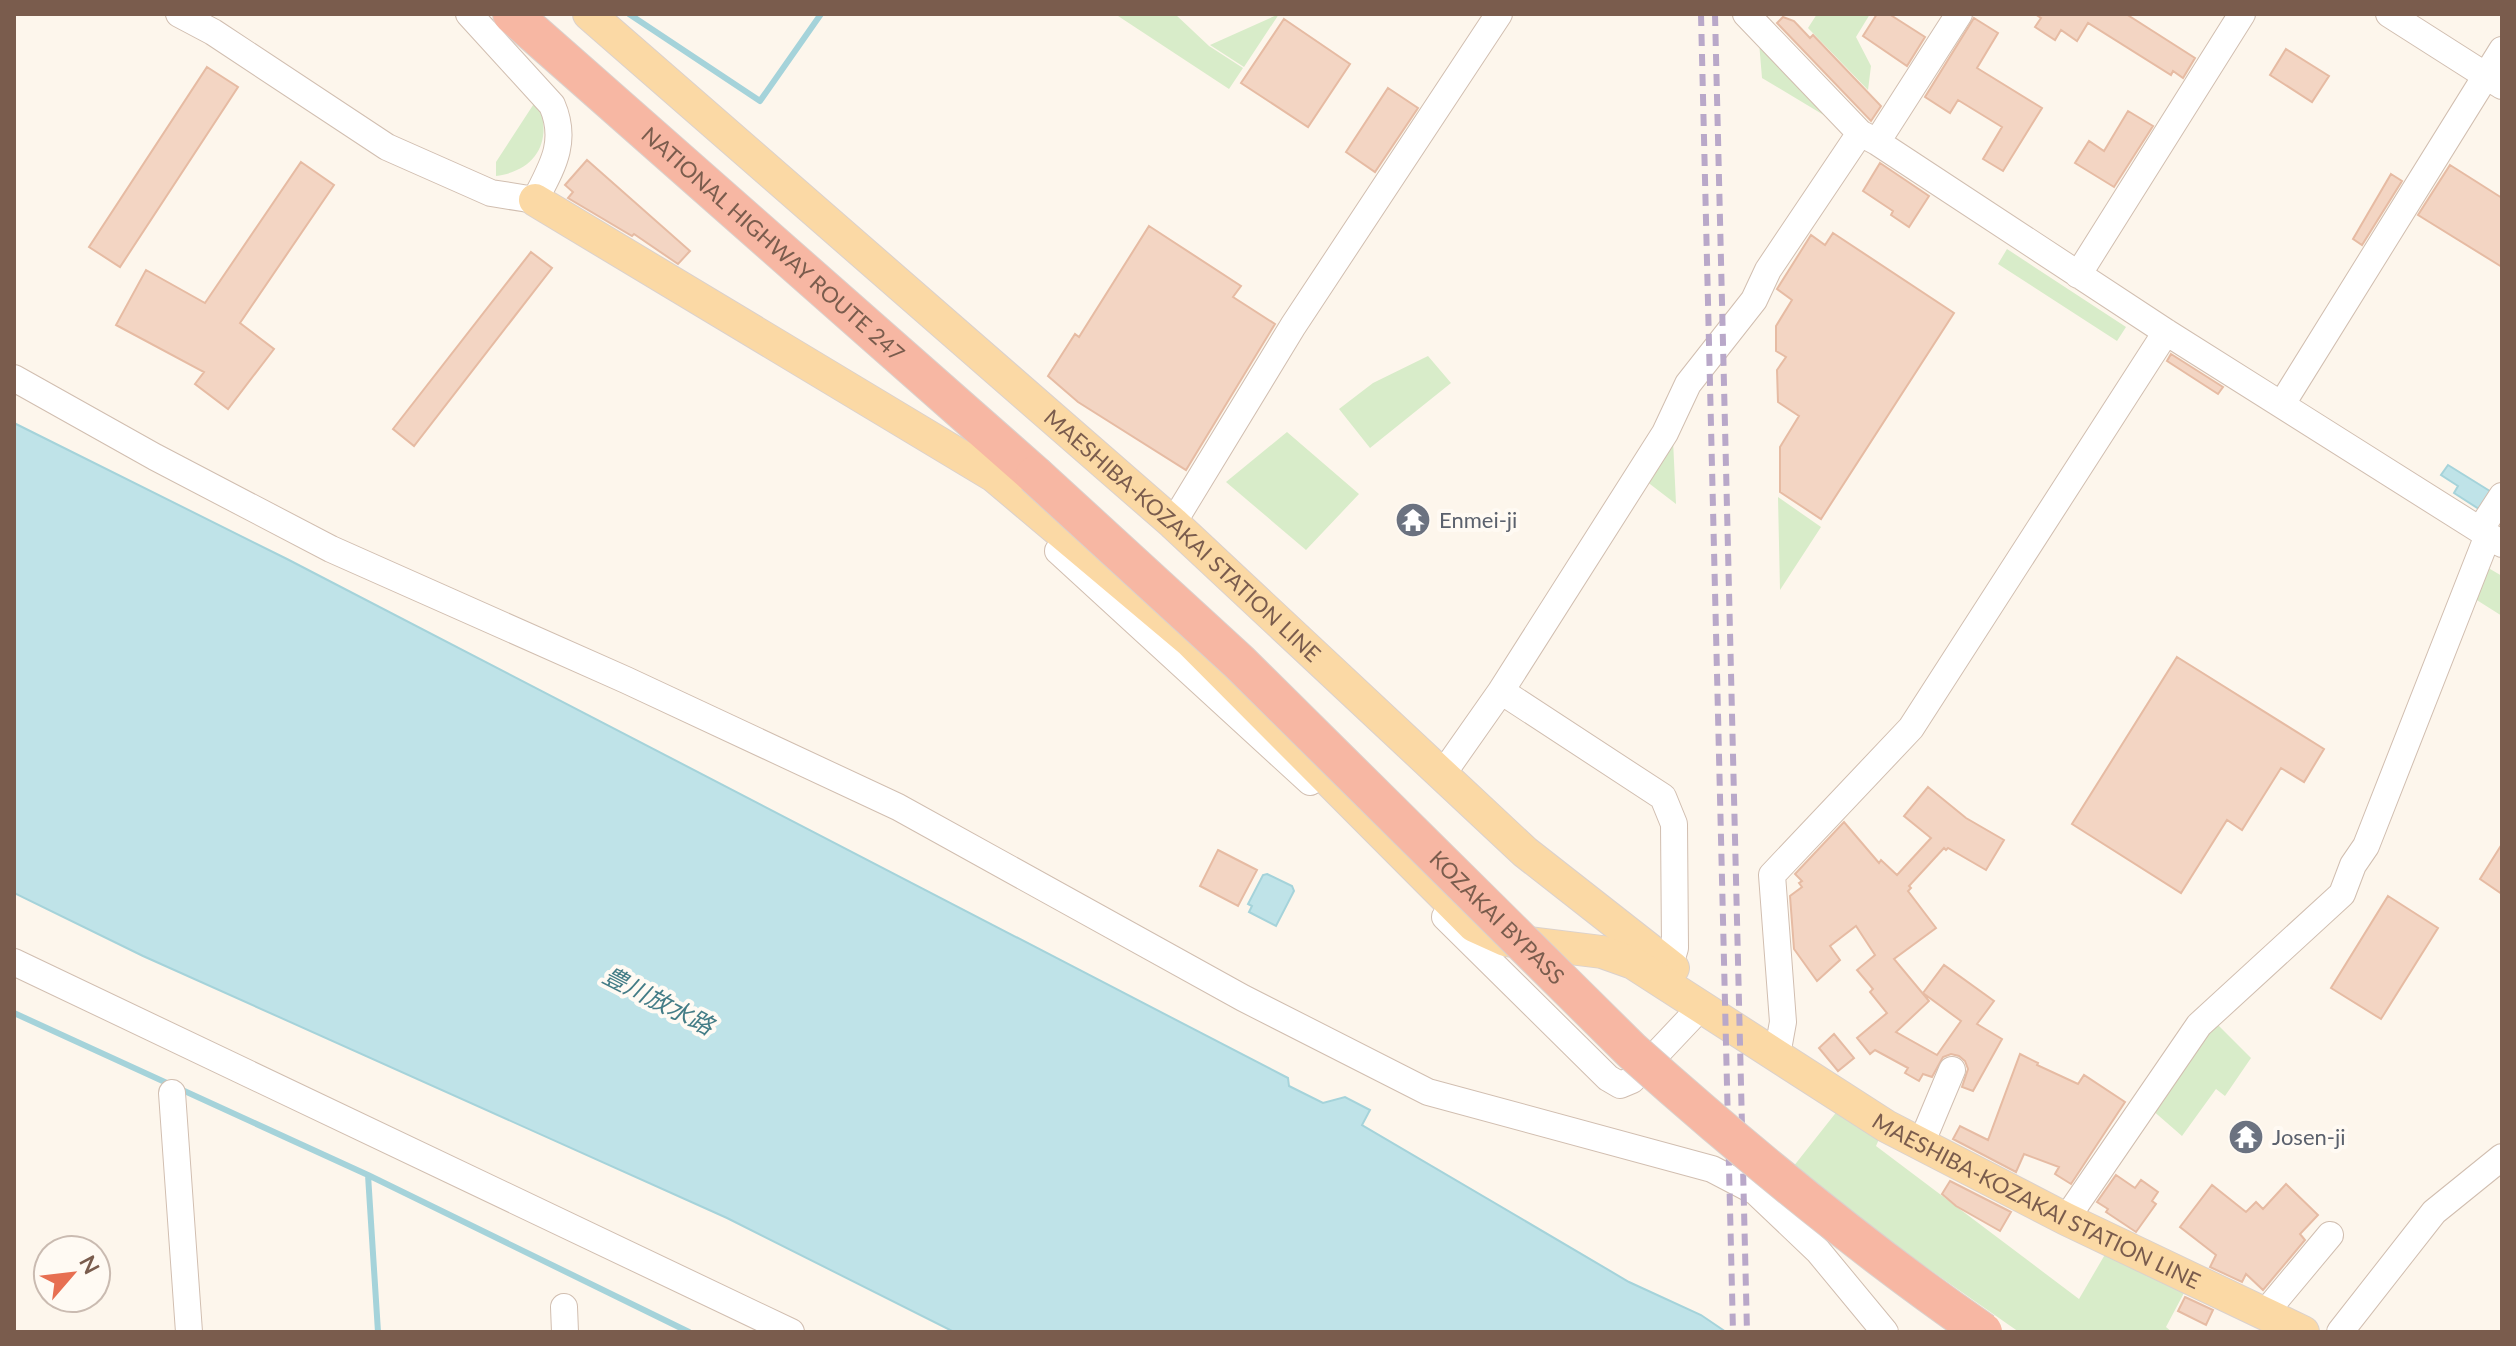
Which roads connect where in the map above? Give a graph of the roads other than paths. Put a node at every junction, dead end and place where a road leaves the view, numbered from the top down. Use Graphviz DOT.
graph roads {
  1 [pos="179,14"];
  2 [pos="469,14"];
  3 [pos="512,14"];
  4 [pos="1499,14"];
  5 [pos="1746,14"];
  6 [pos="1959,14"];
  7 [pos="2242,14"];
  8 [pos="2389,14"];
  9 [pos="592,15"];
  10 [pos="2502,50"];
  11 [pos="2494,81"];
  12 [pos="1868,138"];
  13 [pos="535,200"];
  14 [pos="2078,275"];
  15 [pos="2166,332"];
  16 [pos="14,378"];
  17 [pos="2282,404"];
  18 [pos="1035,475"];
  19 [pos="2502,496"];
  20 [pos="1173,523"];
  21 [pos="2490,536"];
  22 [pos="1071,538"];
  23 [pos="1501,691"];
  24 [pos="1442,775"];
  25 [pos="14,962"];
  26 [pos="1670,965"];
  27 [pos="1701,1007"];
  28 [pos="1777,1055"];
  29 [pos="1952,1070"];
  30 [pos="172,1093"];
  31 [pos="1921,1144"];
  32 [pos="2502,1157"];
  33 [pos="2066,1219"];
  34 [pos="2330,1235"];
  35 [pos="2285,1326"];
  36 [pos="189,1332"];
  37 [pos="791,1332"];
  38 [pos="1885,1332"];
  39 [pos="1983,1332"];
  40 [pos="2340,1332"];
  1 -- 13 [label="street"];
  2 -- 13 [label="street"];
  3 -- 18 [label="highway, NATIONAL HIGHWAY ROUTE 247"];
  4 -- 20 [label="street"];
  5 -- 12 [label="street"];
  6 -- 12 [label="street"];
  7 -- 14 [label="street"];
  8 -- 11 [label="street"];
  9 -- 20 [label="main road, MAESHIBA-KOZAKAI STATION LINE"];
  10 -- 11 [label="street"];
  11 -- 17 [label="street"];
  12 -- 14 [label="street"];
  12 -- 23 [label="street"];
  13 -- 22 [label="main road, MAESHIBA-KOZAKAI STATION LINE"];
  14 -- 15 [label="street"];
  15 -- 17 [label="street"];
  15 -- 28 [label="street"];
  16 -- 38 [label="street"];
  17 -- 21 [label="street"];
  18 -- 39 [label="highway, KOZAKAI BYPASS, bridge"];
  19 -- 21 [label="street"];
  20 -- 24 [label="main road, MAESHIBA-KOZAKAI STATION LINE"];
  21 -- 33 [label="street"];
  22 -- 27 [label="main road, MAESHIBA-KOZAKAI STATION LINE"];
  22 -- 27 [label="street"];
  23 -- 24 [label="street"];
  23 -- 26 [label="street"];
  24 -- 26 [label="main road, MAESHIBA-KOZAKAI STATION LINE"];
  25 -- 37 [label="street"];
  26 -- 28 [label="main road, MAESHIBA-KOZAKAI STATION LINE"];
  27 -- 28 [label="main road, MAESHIBA-KOZAKAI STATION LINE"];
  28 -- 31 [label="main road, MAESHIBA-KOZAKAI STATION LINE"];
  29 -- 31 [label="street"];
  30 -- 36 [label="street"];
  31 -- 33 [label="main road, MAESHIBA-KOZAKAI STATION LINE"];
  32 -- 40 [label="street"];
  33 -- 35 [label="main road, MAESHIBA-KOZAKAI STATION LINE"];
  34 -- 35 [label="street"];
}
